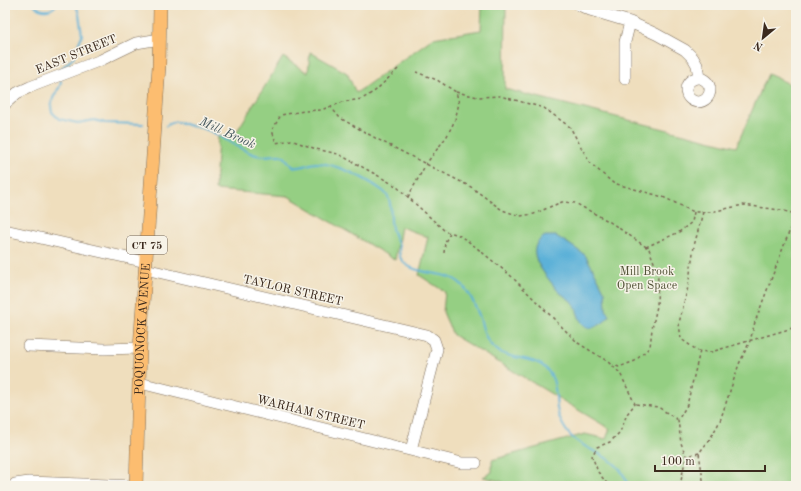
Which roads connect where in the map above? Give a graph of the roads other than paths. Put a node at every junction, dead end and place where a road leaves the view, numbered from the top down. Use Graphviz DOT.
graph roads {
  1 [pos="160,5"];
  2 [pos="579,5"];
  3 [pos="630,22"];
  4 [pos="160,39"];
  5 [pos="698,78"];
  6 [pos="625,79"];
  7 [pos="5,104"];
  8 [pos="5,230"];
  9 [pos="146,266"];
  10 [pos="28,346"];
  11 [pos="140,348"];
  12 [pos="140,383"];
  13 [pos="411,450"];
  14 [pos="476,463"];
  15 [pos="15,484"];
  16 [pos="136,486"];
  1 -- 4 [label="main road, POQUONOCK AVENUE / CT 75"];
  2 -- 3 [label="street"];
  3 -- 5 [label="street"];
  3 -- 6 [label="street"];
  4 -- 7 [label="street, EAST STREET"];
  4 -- 9 [label="main road, POQUONOCK AVENUE / CT 75"];
  8 -- 9 [label="street, TAYLOR STREET"];
  9 -- 11 [label="main road, POQUONOCK AVENUE / CT 75"];
  9 -- 13 [label="street, TAYLOR STREET"];
  10 -- 11 [label="street"];
  11 -- 12 [label="main road, POQUONOCK AVENUE / CT 75"];
  12 -- 13 [label="street, WARHAM STREET"];
  12 -- 16 [label="main road, POQUONOCK AVENUE / CT 75"];
  13 -- 14 [label="street, WARHAM STREET"];
  15 -- 16 [label="street"];
}
